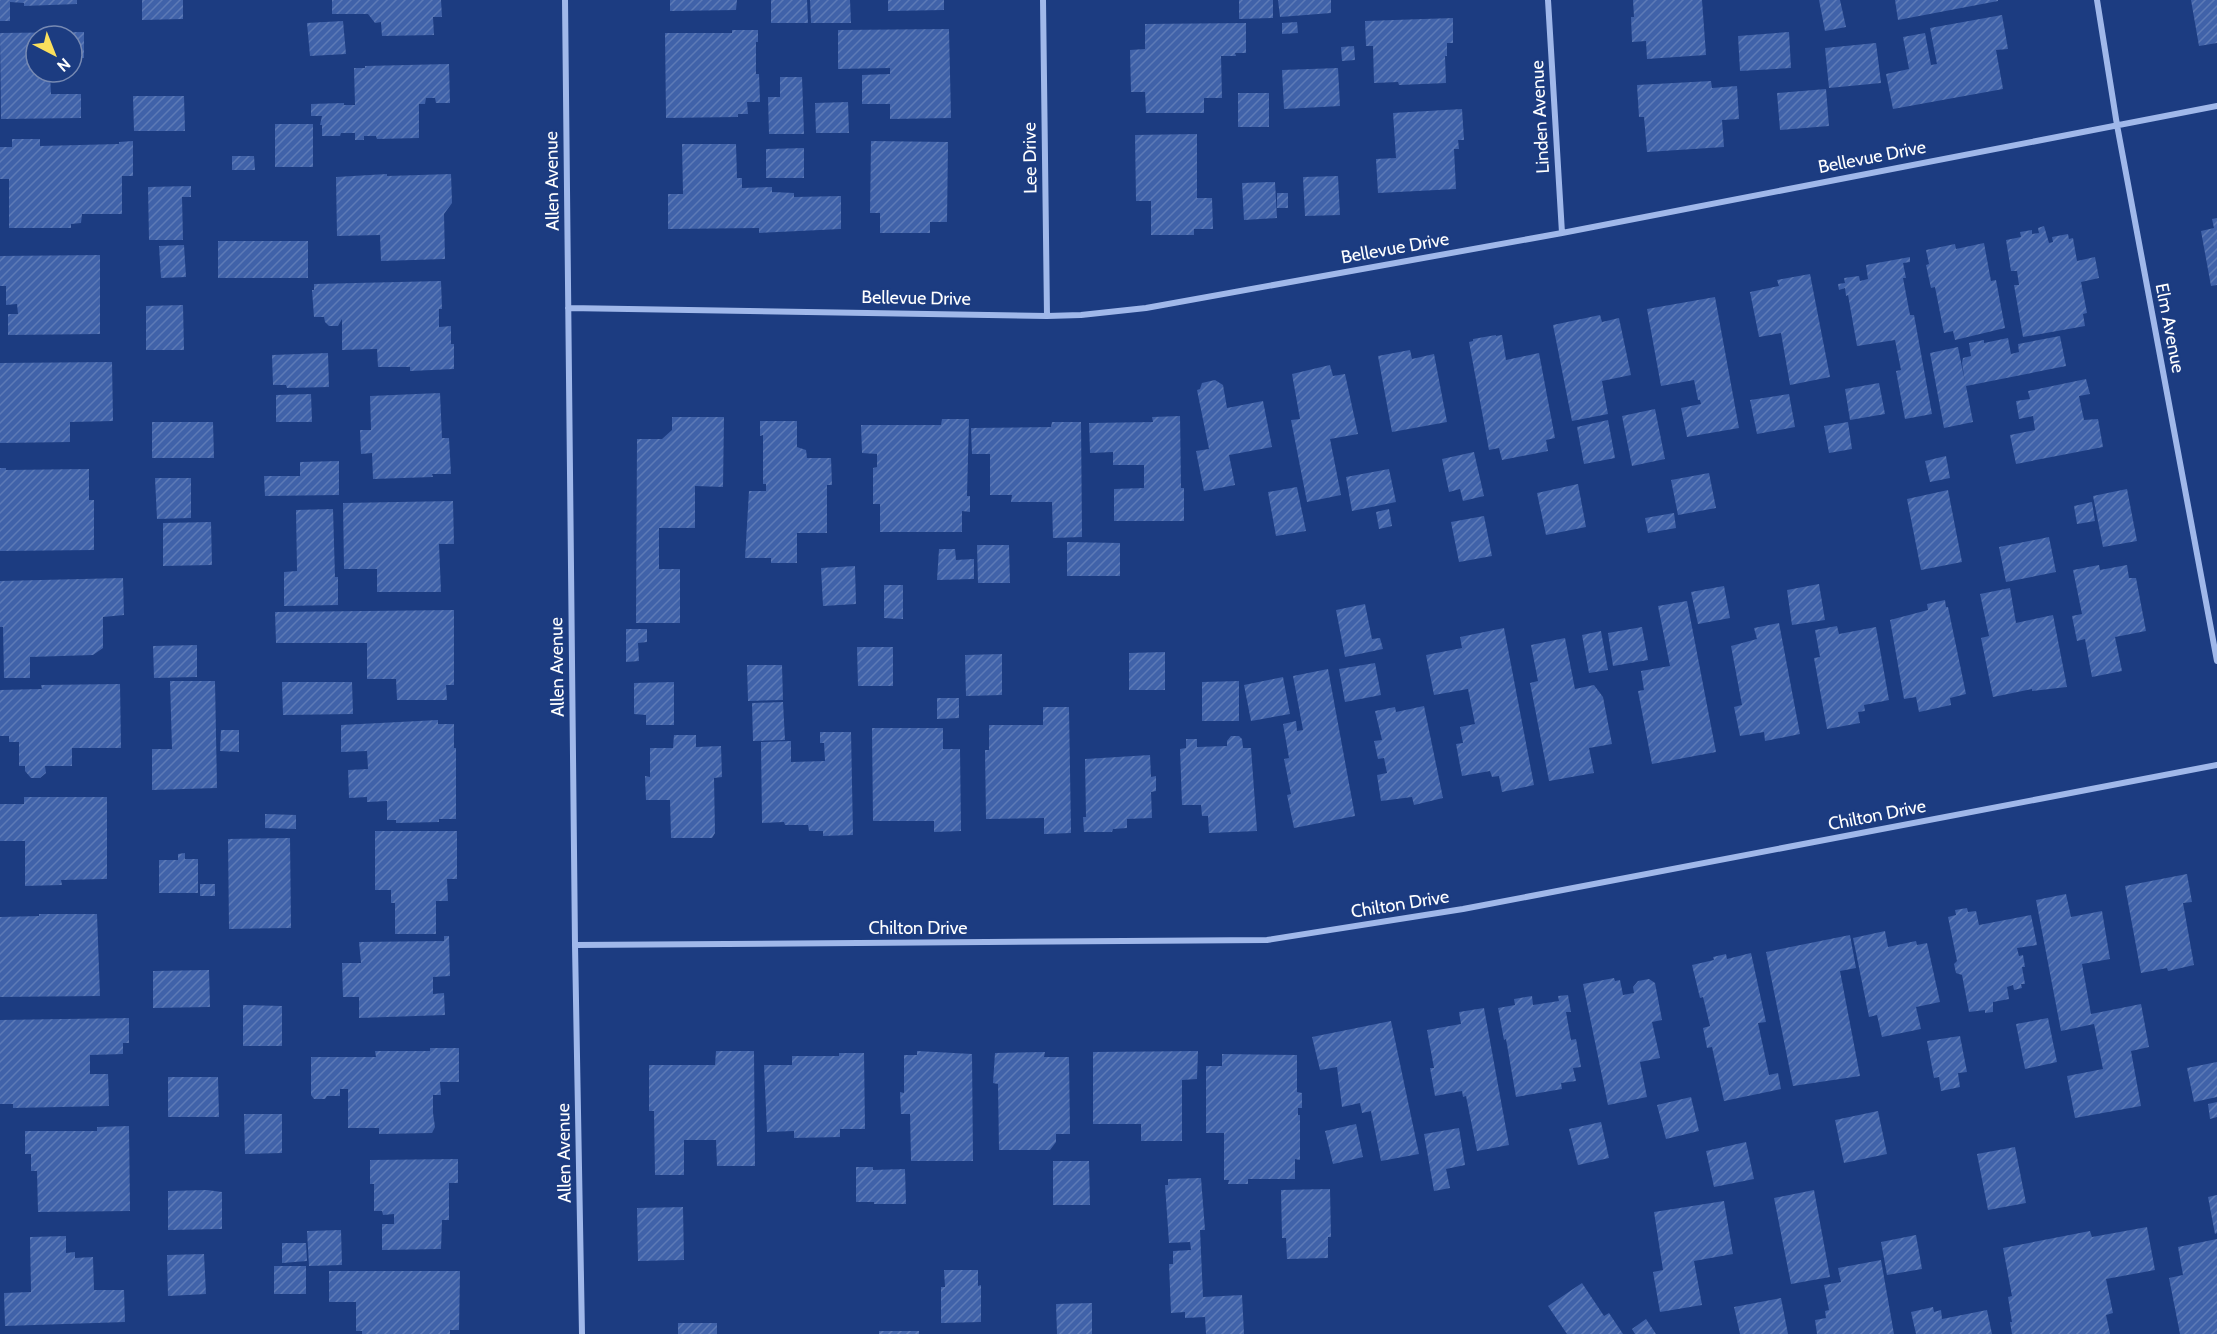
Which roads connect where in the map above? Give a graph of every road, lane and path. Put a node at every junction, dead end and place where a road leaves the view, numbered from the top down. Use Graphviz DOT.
graph roads {
  1 [pos="565,0"];
  2 [pos="1043,0"];
  3 [pos="1548,0"];
  4 [pos="2097,0"];
  5 [pos="2217,106"];
  6 [pos="2117,125"];
  7 [pos="1562,233"];
  8 [pos="568,308"];
  9 [pos="1047,316"];
  10 [pos="2217,661"];
  11 [pos="2217,765"];
  12 [pos="575,945"];
  13 [pos="582,1334"];
  1 -- 8 [label="street, Allen Avenue"];
  2 -- 9 [label="street, Lee Drive"];
  3 -- 7 [label="street, Linden Avenue"];
  4 -- 6 [label="street, Elm Avenue"];
  5 -- 6 [label="street, Bellevue Drive"];
  6 -- 7 [label="street, Bellevue Drive"];
  6 -- 10 [label="street, Elm Avenue"];
  7 -- 9 [label="street, Bellevue Drive"];
  8 -- 9 [label="street, Bellevue Drive"];
  8 -- 12 [label="street, Allen Avenue"];
  11 -- 12 [label="street, Chilton Drive"];
  12 -- 13 [label="street, Allen Avenue"];
}
